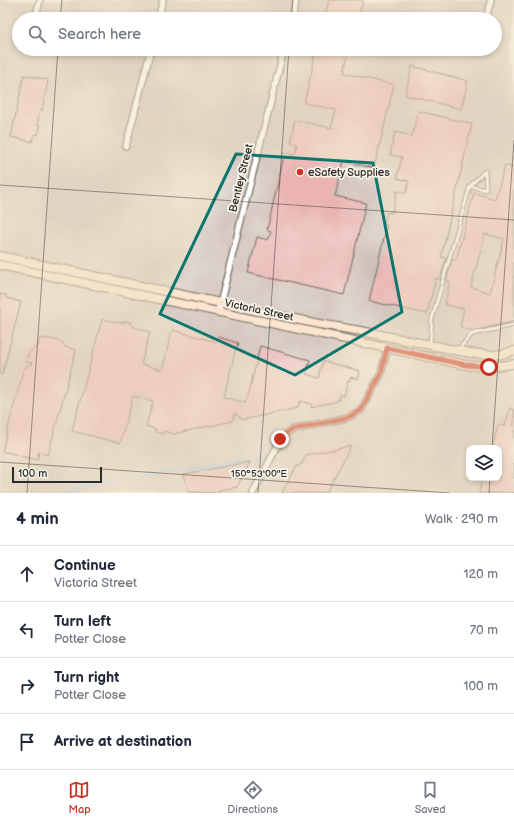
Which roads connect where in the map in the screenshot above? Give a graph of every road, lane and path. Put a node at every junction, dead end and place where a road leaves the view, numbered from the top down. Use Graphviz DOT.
graph roads {
  1 [pos="40,0"];
  2 [pos="163,0"];
  3 [pos="296,0"];
  4 [pos="491,0"];
  5 [pos="37,12"];
  6 [pos="160,12"];
  7 [pos="293,12"];
  8 [pos="488,12"];
  9 [pos="149,56"];
  10 [pos="282,56"];
  11 [pos="126,146"];
  12 [pos="470,186"];
  13 [pos="0,256"];
  14 [pos="0,264"];
  15 [pos="220,303"];
  16 [pos="218,312"];
  17 [pos="514,325"];
  18 [pos="430,345"];
  19 [pos="387,348"];
  20 [pos="514,350"];
  21 [pos="458,351"];
  22 [pos="514,364"];
  23 [pos="253,493"];
  1 -- 5 [label="street"];
  2 -- 6 [label="street"];
  3 -- 7 [label="street"];
  4 -- 8 [label="street"];
  9 -- 11 [label="street"];
  10 -- 15 [label="street, Bentley Street"];
  12 -- 12 [label="lane"];
  12 -- 18 [label="lane"];
  13 -- 15 [label="main road, Victoria Street"];
  14 -- 16 [label="main road, Victoria Street"];
  15 -- 16 [label="street, Bentley Street"];
  15 -- 18 [label="main road, Victoria Street"];
  16 -- 19 [label="main road, Victoria Street"];
  17 -- 21 [label="lane"];
  18 -- 21 [label="main road, Victoria Street"];
  19 -- 22 [label="main road, Victoria Street"];
  19 -- 23 [label="street"];
  20 -- 21 [label="main road, Victoria Street"];
}
